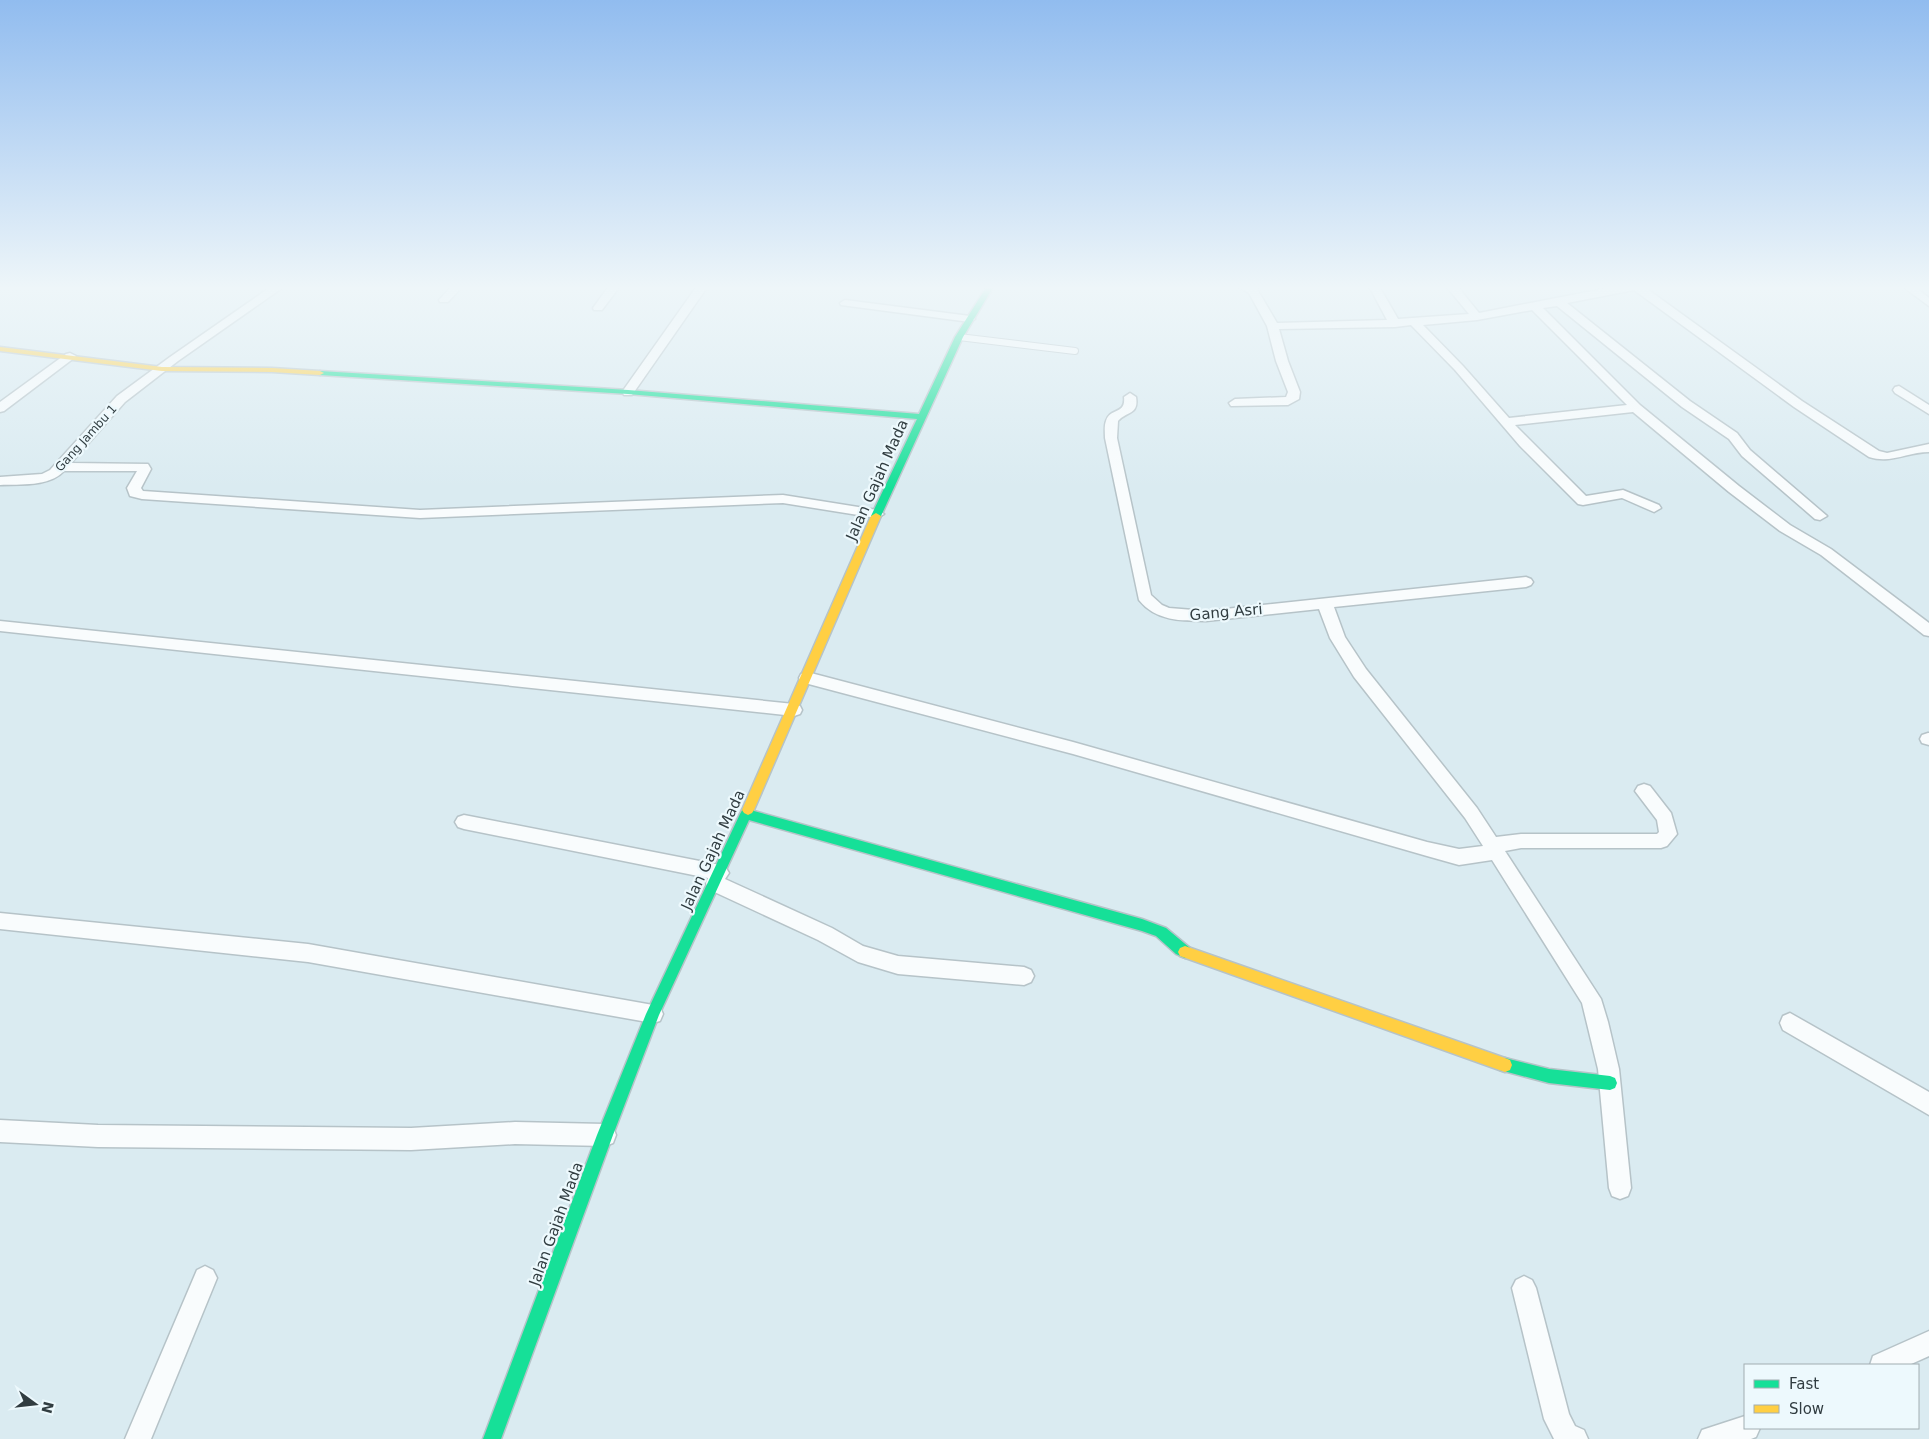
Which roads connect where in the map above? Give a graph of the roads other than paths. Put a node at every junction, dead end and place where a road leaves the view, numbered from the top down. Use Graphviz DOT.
graph roads {
  1 [pos="42,353"];
  2 [pos="185,353"];
  3 [pos="655,353"];
  4 [pos="952,353"];
  5 [pos="1280,353"];
  6 [pos="1444,353"];
  7 [pos="1581,353"];
  8 [pos="1623,353"];
  9 [pos="1728,353"];
  10 [pos="70,356"];
  11 [pos="162,369"];
  12 [pos="1899,390"];
  13 [pos="628,392"];
  14 [pos="1130,397"];
  15 [pos="1235,403"];
  16 [pos="0,408"];
  17 [pos="1636,408"];
  18 [pos="1929,410"];
  19 [pos="922,417"];
  20 [pos="1506,422"];
  21 [pos="1929,448"];
  22 [pos="62,467"];
  23 [pos="0,482"];
  24 [pos="1654,508"];
  25 [pos="877,514"];
  26 [pos="1820,516"];
  27 [pos="1526,582"];
  28 [pos="1324,602"];
  29 [pos="1929,613"];
  30 [pos="1910,616"];
  31 [pos="0,626"];
  32 [pos="1929,631"];
  33 [pos="807,678"];
  34 [pos="794,710"];
  35 [pos="1644,791"];
  36 [pos="746,814"];
  37 [pos="464,822"];
  38 [pos="1494,849"];
  39 [pos="718,878"];
  40 [pos="0,921"];
  41 [pos="1024,976"];
  42 [pos="653,1014"];
  43 [pos="1790,1022"];
  44 [pos="1610,1083"];
  45 [pos="1929,1104"];
  46 [pos="0,1132"];
  47 [pos="605,1135"];
  48 [pos="1620,1188"];
  49 [pos="205,1278"];
  50 [pos="1524,1288"];
  51 [pos="1929,1342"];
  52 [pos="1884,1364"];
  53 [pos="1744,1429"];
  54 [pos="138,1439"];
  55 [pos="492,1439"];
  56 [pos="1575,1439"];
  57 [pos="1710,1439"];
  1 -- 10 [label="street"];
  2 -- 11 [label="street, Gang Jambu 1"];
  3 -- 13 [label="street"];
  4 -- 19 [label="street, Jalan Gajah Mada"];
  5 -- 15 [label="street"];
  6 -- 20 [label="street"];
  7 -- 17 [label="street"];
  8 -- 26 [label="street"];
  9 -- 21 [label="street"];
  10 -- 11 [label="street"];
  10 -- 16 [label="street"];
  11 -- 13 [label="street"];
  11 -- 22 [label="street, Gang Jambu 1"];
  12 -- 18 [label="street"];
  13 -- 19 [label="street"];
  14 -- 28 [label="street, Gang Asri"];
  17 -- 20 [label="street"];
  17 -- 30 [label="street"];
  19 -- 25 [label="street, Jalan Gajah Mada"];
  20 -- 24 [label="street"];
  22 -- 23 [label="street, Gang Jambu 1"];
  22 -- 25 [label="street"];
  25 -- 33 [label="street, Jalan Gajah Mada"];
  27 -- 28 [label="street, Gang Asri"];
  28 -- 38 [label="street"];
  29 -- 30 [label="street"];
  30 -- 32 [label="street"];
  31 -- 34 [label="street"];
  33 -- 34 [label="street, Jalan Gajah Mada"];
  33 -- 38 [label="street"];
  34 -- 36 [label="street, Jalan Gajah Mada"];
  35 -- 38 [label="street"];
  36 -- 39 [label="street, Jalan Gajah Mada"];
  36 -- 44 [label="street"];
  37 -- 39 [label="street"];
  38 -- 44 [label="street"];
  39 -- 41 [label="street"];
  39 -- 42 [label="street, Jalan Gajah Mada"];
  40 -- 42 [label="street"];
  42 -- 47 [label="street, Jalan Gajah Mada"];
  43 -- 45 [label="street"];
  44 -- 48 [label="street"];
  46 -- 47 [label="street"];
  47 -- 55 [label="street, Jalan Gajah Mada"];
  49 -- 54 [label="street"];
  50 -- 56 [label="street"];
  51 -- 52 [label="street"];
  53 -- 57 [label="street"];
}
